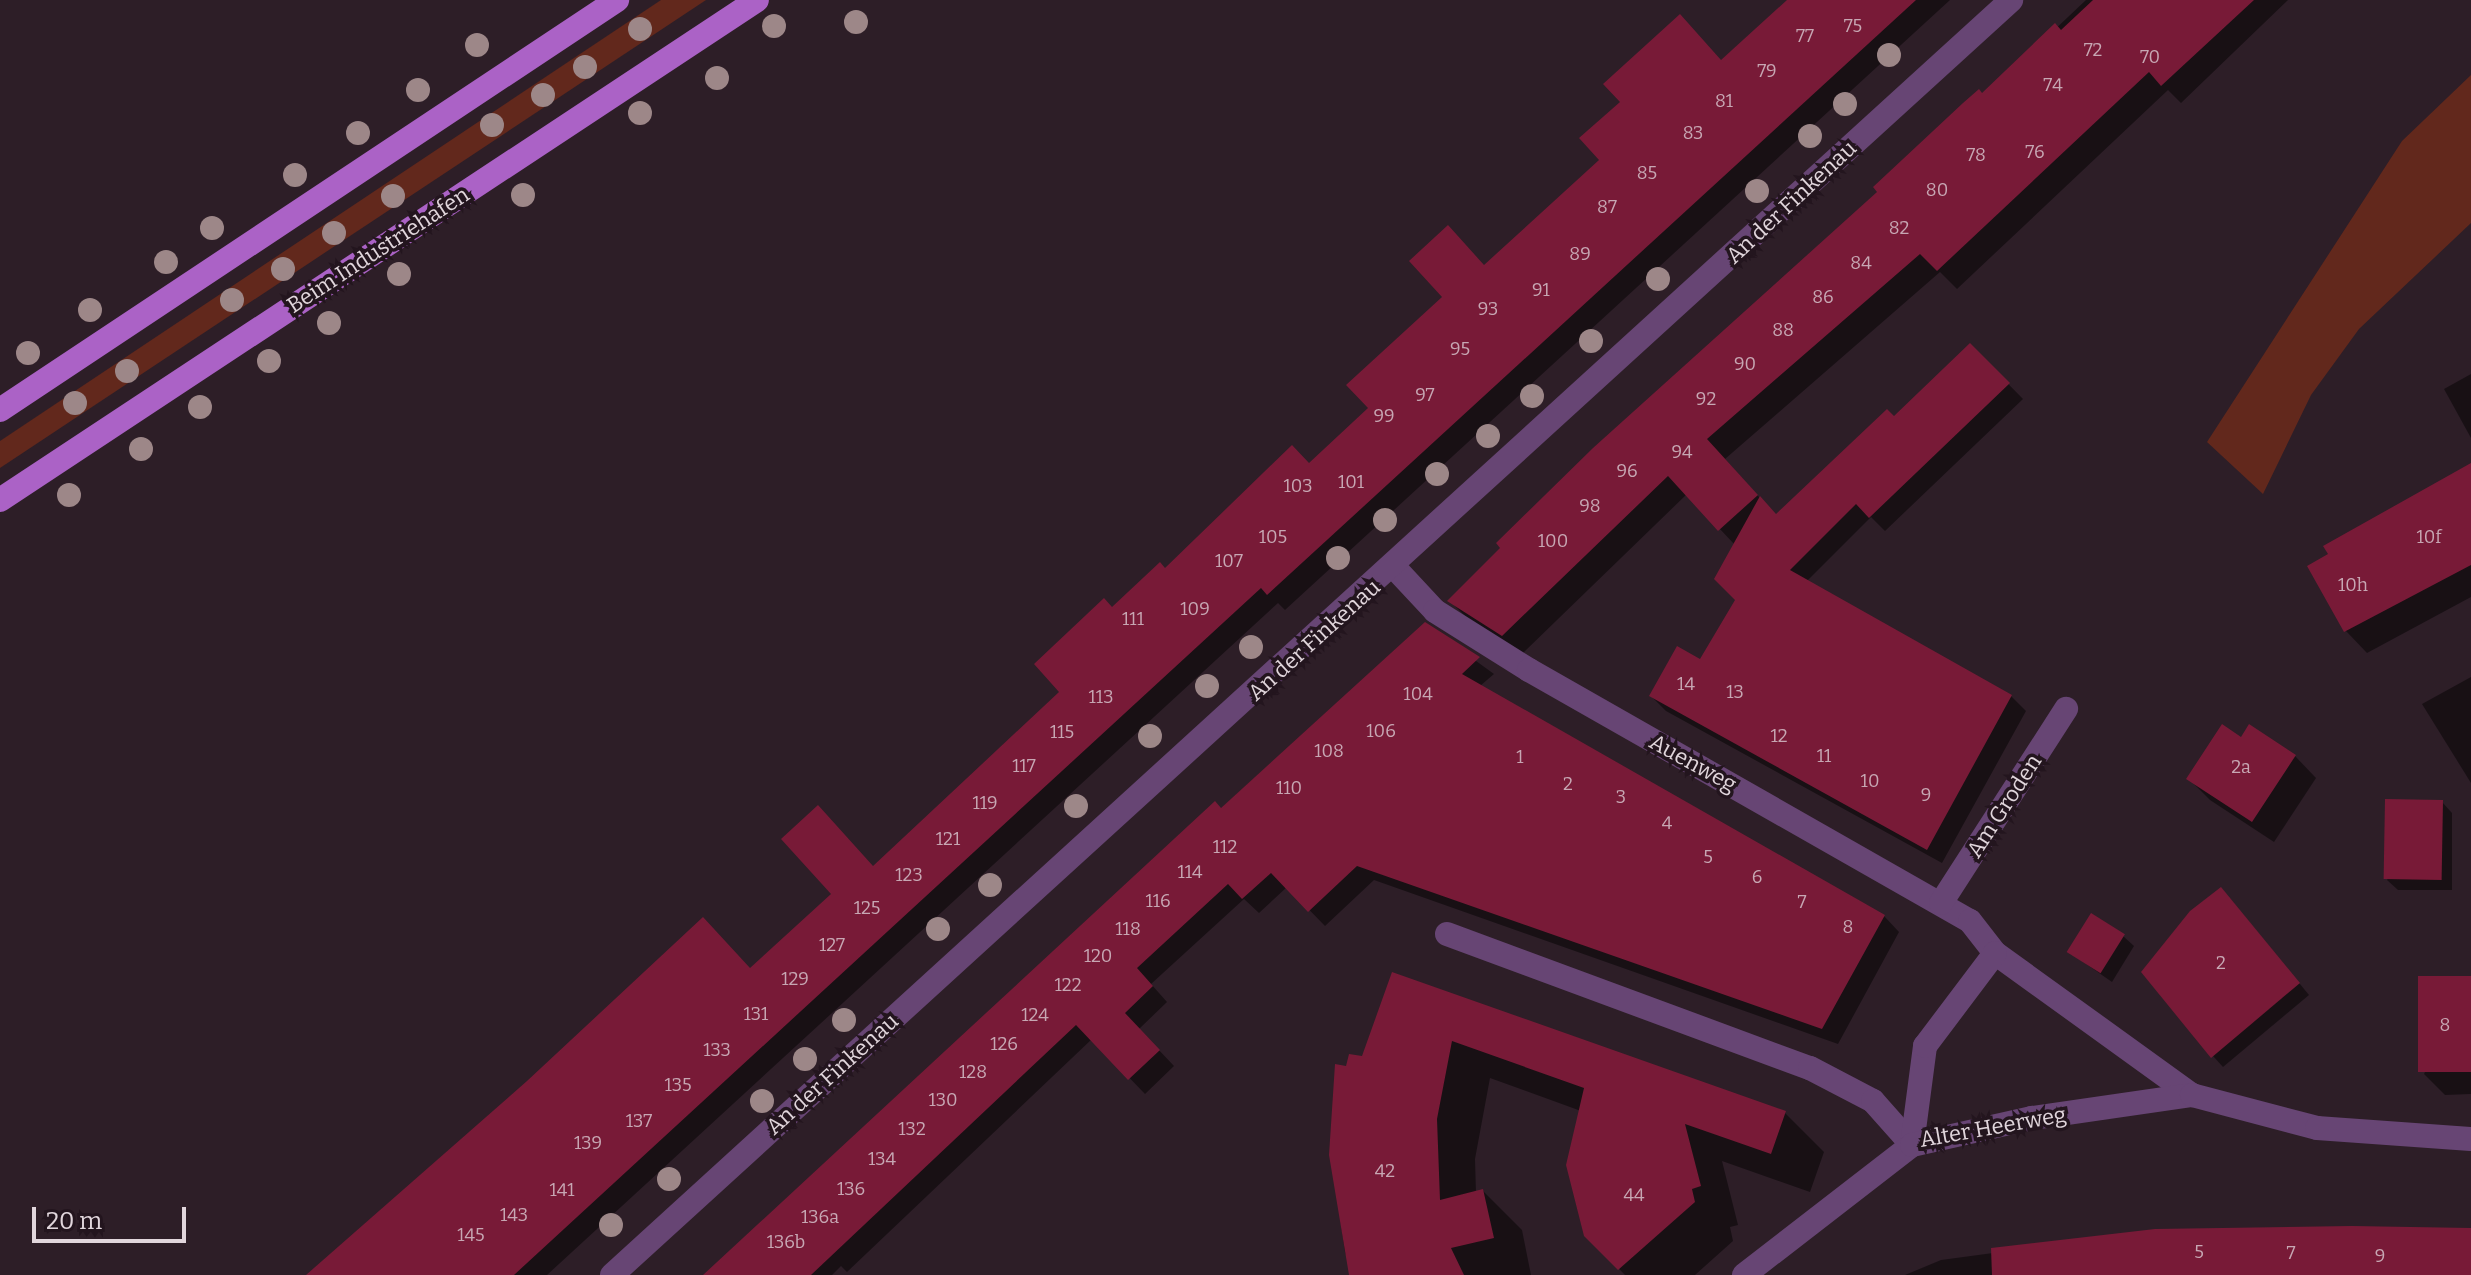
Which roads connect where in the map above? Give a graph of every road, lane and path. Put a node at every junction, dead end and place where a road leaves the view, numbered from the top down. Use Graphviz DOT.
graph roads {
  1 [pos="617,0"];
  2 [pos="757,0"];
  3 [pos="2011,0"];
  4 [pos="0,410"];
  5 [pos="0,500"];
  6 [pos="1394,567"];
  7 [pos="2066,709"];
  8 [pos="1932,897"];
  9 [pos="1447,934"];
  10 [pos="1995,953"];
  11 [pos="2192,1095"];
  12 [pos="2471,1139"];
  13 [pos="1912,1145"];
  14 [pos="612,1275"];
  15 [pos="1744,1275"];
  1 -- 4 [label="main road"];
  2 -- 5 [label="main road, Beim Industriehafen"];
  3 -- 6 [label="street, An der Finkenau"];
  6 -- 8 [label="street, Auenweg"];
  6 -- 14 [label="street, An der Finkenau"];
  7 -- 8 [label="street, Am Groden"];
  8 -- 10 [label="street, Auenweg"];
  9 -- 13 [label="street"];
  10 -- 11 [label="street, Alter Heerweg"];
  10 -- 13 [label="street, Alter Heerweg"];
  11 -- 12 [label="street, Alter Heerweg"];
  11 -- 13 [label="street, Alter Heerweg"];
  13 -- 15 [label="street"];
}
